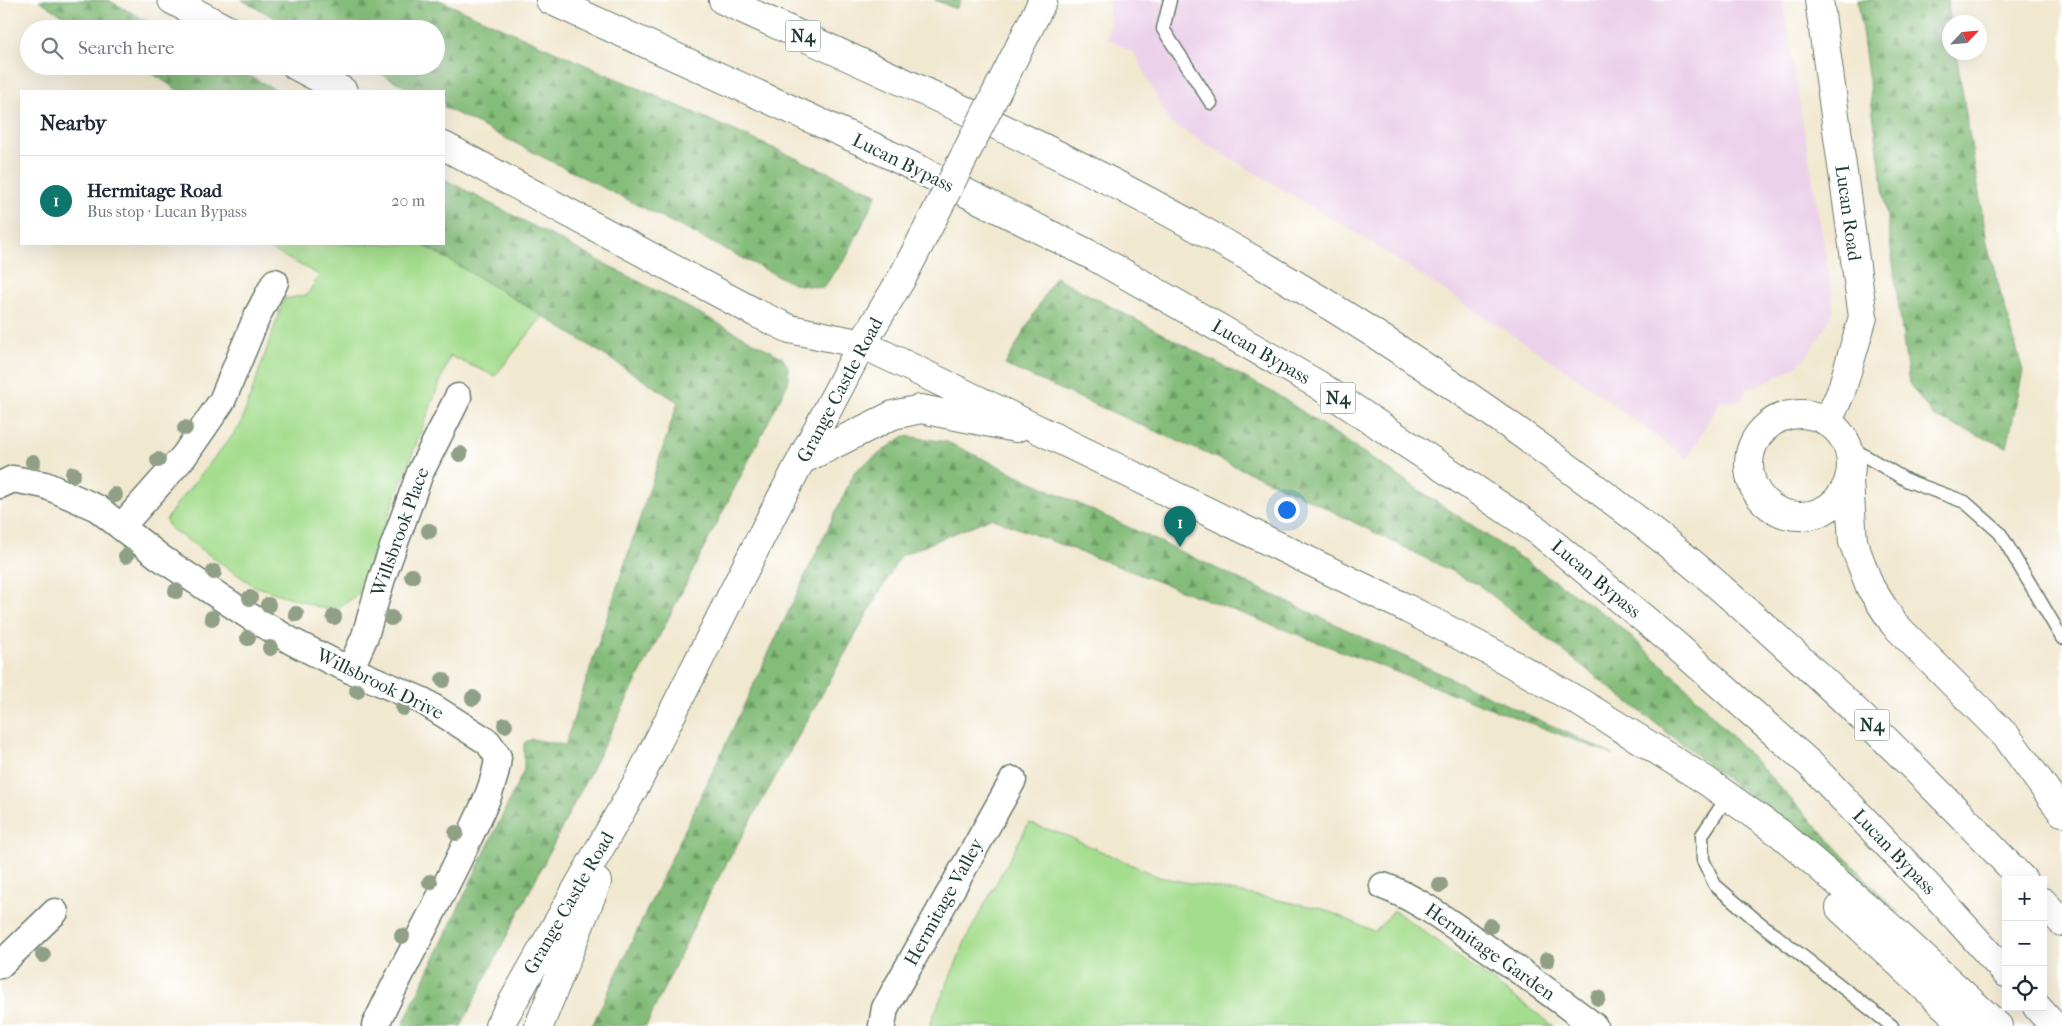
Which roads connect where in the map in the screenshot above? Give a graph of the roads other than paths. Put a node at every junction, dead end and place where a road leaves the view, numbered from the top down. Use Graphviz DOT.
graph roads {
  1 [pos="172,0"];
  2 [pos="550,0"];
  3 [pos="723,0"];
  4 [pos="1043,0"];
  5 [pos="1170,0"];
  6 [pos="1819,0"];
  7 [pos="209,20"];
  8 [pos="313,75"];
  9 [pos="340,90"];
  10 [pos="1210,103"];
  11 [pos="445,147"];
  12 [pos="274,282"];
  13 [pos="862,344"];
  14 [pos="458,397"];
  15 [pos="1828,421"];
  16 [pos="1054,436"];
  17 [pos="1848,446"];
  18 [pos="802,460"];
  19 [pos="1849,481"];
  20 [pos="0,485"];
  21 [pos="121,527"];
  22 [pos="2062,638"];
  23 [pos="350,670"];
  24 [pos="1666,756"];
  25 [pos="1013,780"];
  26 [pos="638,781"];
  27 [pos="1722,806"];
  28 [pos="2062,812"];
  29 [pos="2019,876"];
  30 [pos="1383,886"];
  31 [pos="2047,906"];
  32 [pos="56,912"];
  33 [pos="2062,922"];
  34 [pos="0,965"];
  35 [pos="2002,969"];
  36 [pos="2041,1011"];
  37 [pos="375,1026"];
  38 [pos="499,1026"];
  39 [pos="539,1026"];
  40 [pos="882,1026"];
  41 [pos="1594,1026"];
  42 [pos="1892,1026"];
  43 [pos="1966,1026"];
  44 [pos="1998,1026"];
  45 [pos="2054,1026"];
  1 -- 7 [label="main road"];
  2 -- 35 [label="main road, Lucan Bypass / N4"];
  3 -- 29 [label="main road, N4"];
  4 -- 13 [label="main road, Grange Castle Road, bridge"];
  5 -- 10 [label="lane"];
  6 -- 15 [label="main road, Lucan Road"];
  8 -- 9 [label="main road"];
  11 -- 13 [label="main road"];
  12 -- 21 [label="street"];
  13 -- 16 [label="main road"];
  13 -- 18 [label="main road, Grange Castle Road"];
  14 -- 23 [label="street, Willsbrook Place"];
  15 -- 17 [label="main road"];
  15 -- 19 [label="main road"];
  16 -- 18 [label="main road"];
  16 -- 24 [label="main road"];
  17 -- 19 [label="main road"];
  17 -- 22 [label="lane"];
  18 -- 26 [label="main road, Grange Castle Road"];
  19 -- 28 [label="main road"];
  20 -- 21 [label="street, Willsbrook Drive"];
  21 -- 23 [label="street, Willsbrook Drive"];
  23 -- 37 [label="street, Willsbrook Drive"];
  24 -- 27 [label="main road"];
  24 -- 44 [label="main road"];
  25 -- 40 [label="street, Hermitage Valley"];
  26 -- 38 [label="main road, Grange Castle Road"];
  26 -- 39 [label="main road, Grange Castle Road"];
  27 -- 42 [label="lane"];
  27 -- 43 [label="main road"];
  30 -- 41 [label="street, Hermitage Garden"];
  31 -- 33 [label="main road"];
  32 -- 34 [label="street"];
  36 -- 45 [label="main road"];
}
